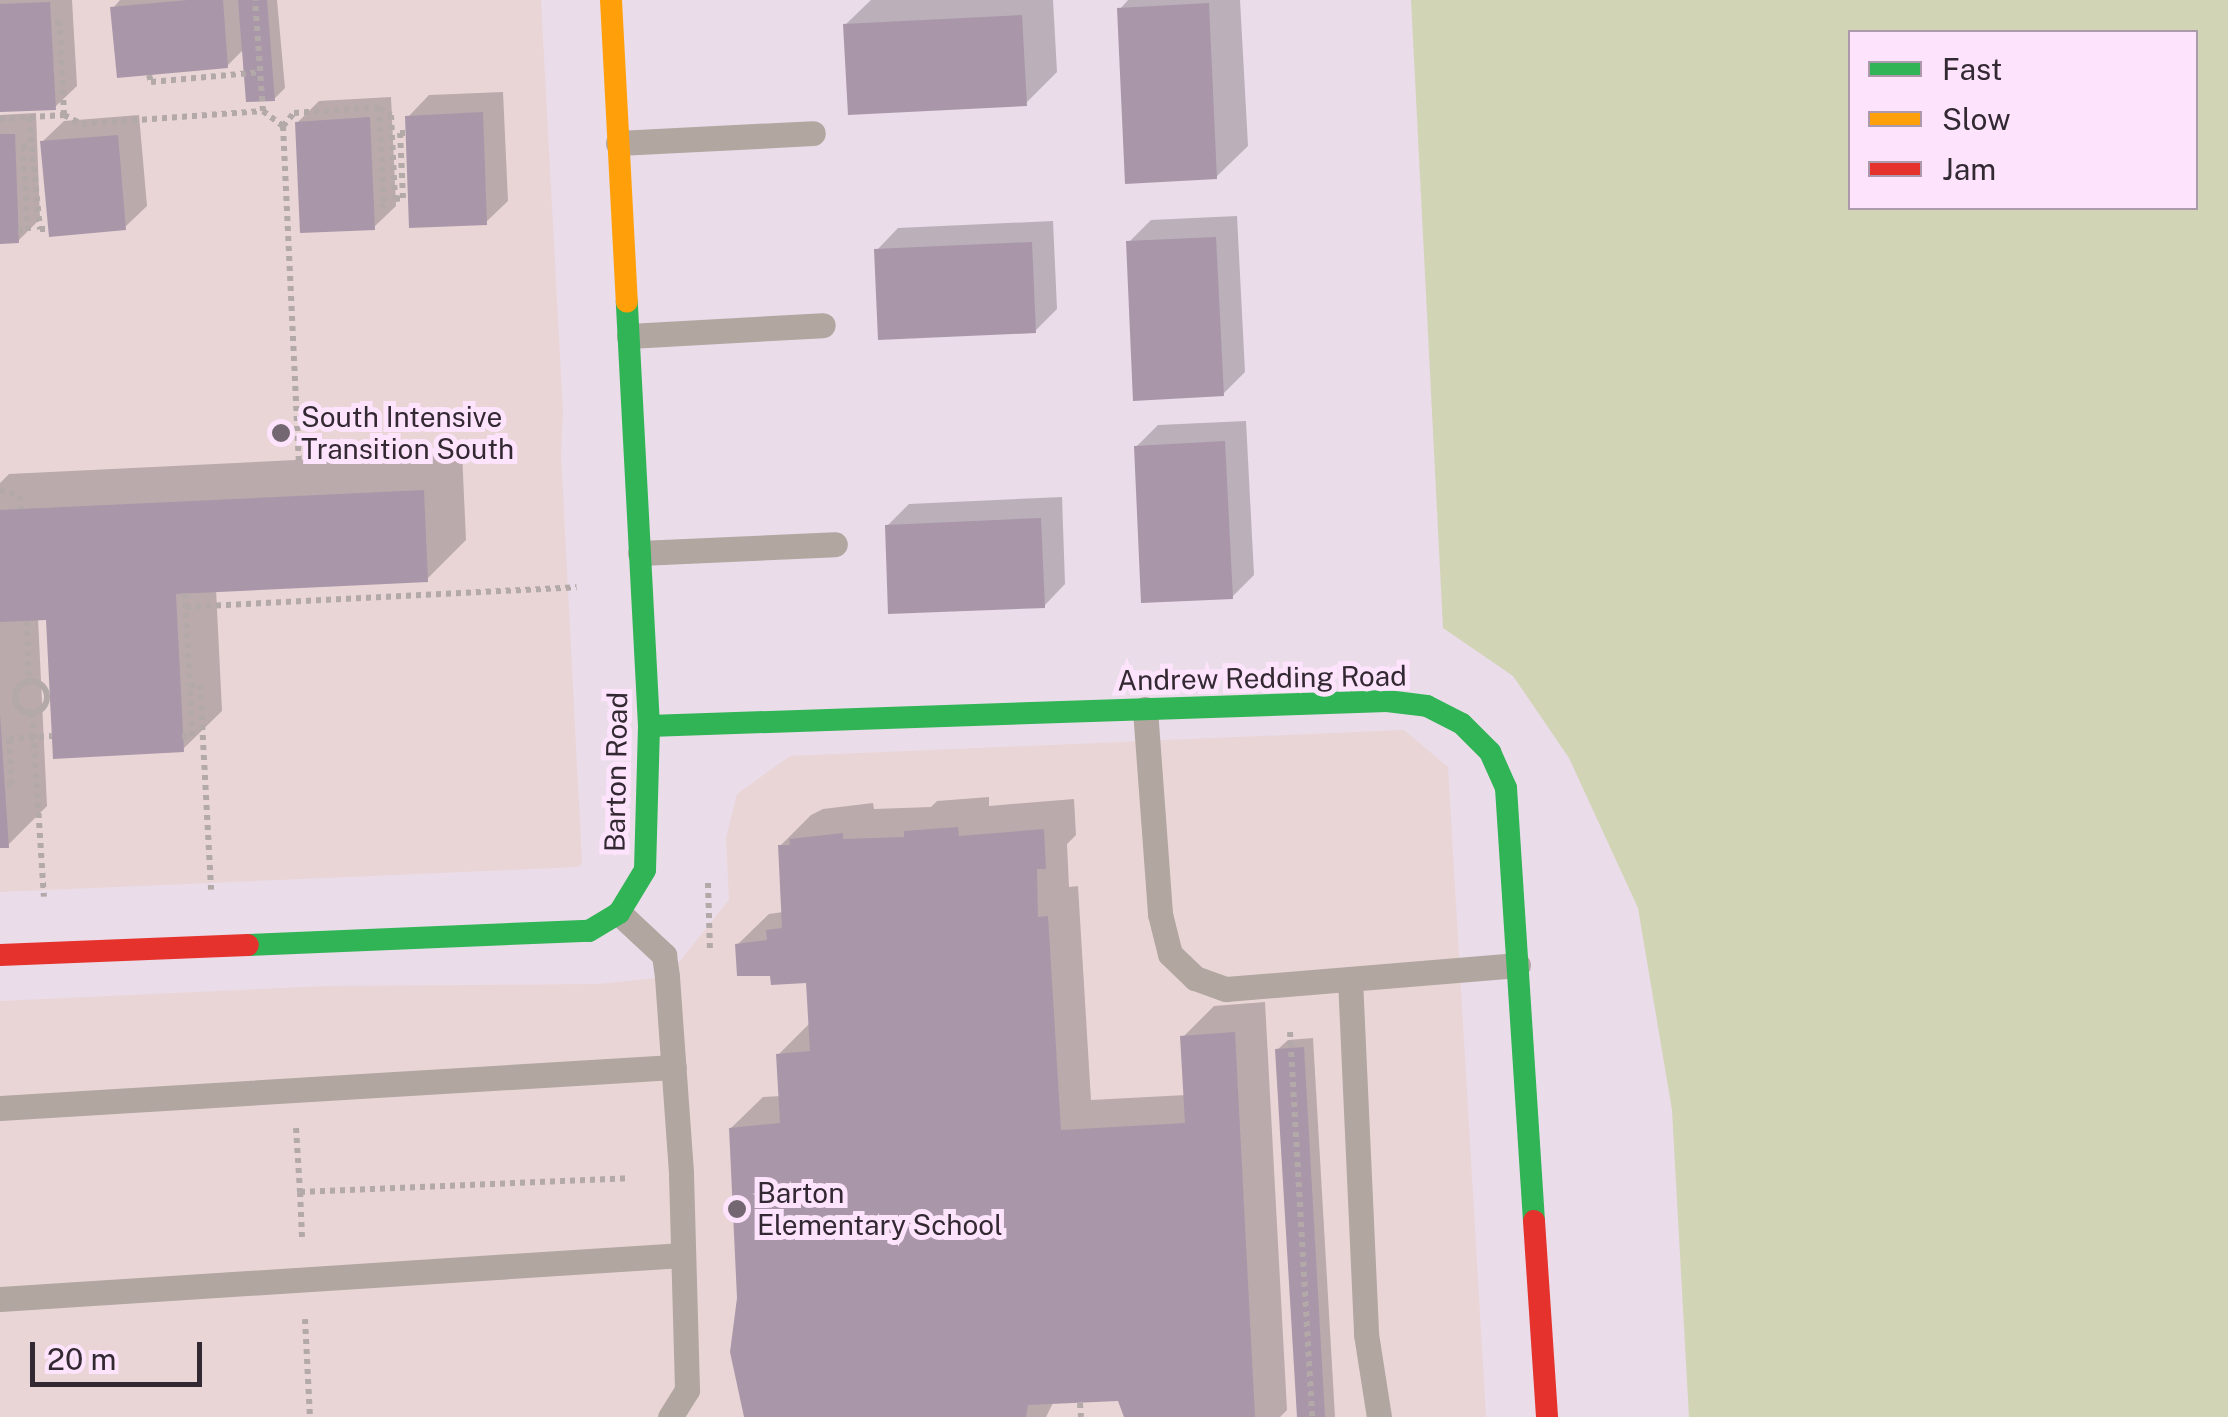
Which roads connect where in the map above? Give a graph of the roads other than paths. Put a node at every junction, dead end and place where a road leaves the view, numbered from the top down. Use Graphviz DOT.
graph roads {
  1 [pos="611,0"];
  2 [pos="813,133"];
  3 [pos="618,143"];
  4 [pos="823,325"];
  5 [pos="629,336"];
  6 [pos="834,544"];
  7 [pos="640,553"];
  8 [pos="1145,709"];
  9 [pos="649,726"];
  10 [pos="619,913"];
  11 [pos="0,955"];
  12 [pos="1518,966"];
  13 [pos="1350,979"];
  14 [pos="674,1068"];
  15 [pos="0,1108"];
  16 [pos="683,1255"];
  17 [pos="0,1299"];
  18 [pos="670,1417"];
  19 [pos="1379,1417"];
  20 [pos="1546,1417"];
  1 -- 3 [label="street, Barton Road"];
  2 -- 3 [label="lane"];
  3 -- 5 [label="street, Barton Road"];
  4 -- 5 [label="lane"];
  5 -- 7 [label="street, Barton Road"];
  6 -- 7 [label="lane"];
  7 -- 9 [label="street, Barton Road"];
  8 -- 9 [label="street, Andrew Redding Road"];
  8 -- 12 [label="street, Andrew Redding Road"];
  8 -- 13 [label="lane"];
  9 -- 10 [label="street, Barton Road"];
  10 -- 11 [label="street"];
  10 -- 14 [label="lane"];
  12 -- 13 [label="lane"];
  12 -- 20 [label="street, Andrew Redding Road"];
  13 -- 19 [label="lane"];
  14 -- 15 [label="lane"];
  14 -- 16 [label="lane"];
  16 -- 17 [label="lane"];
  16 -- 18 [label="lane"];
}
